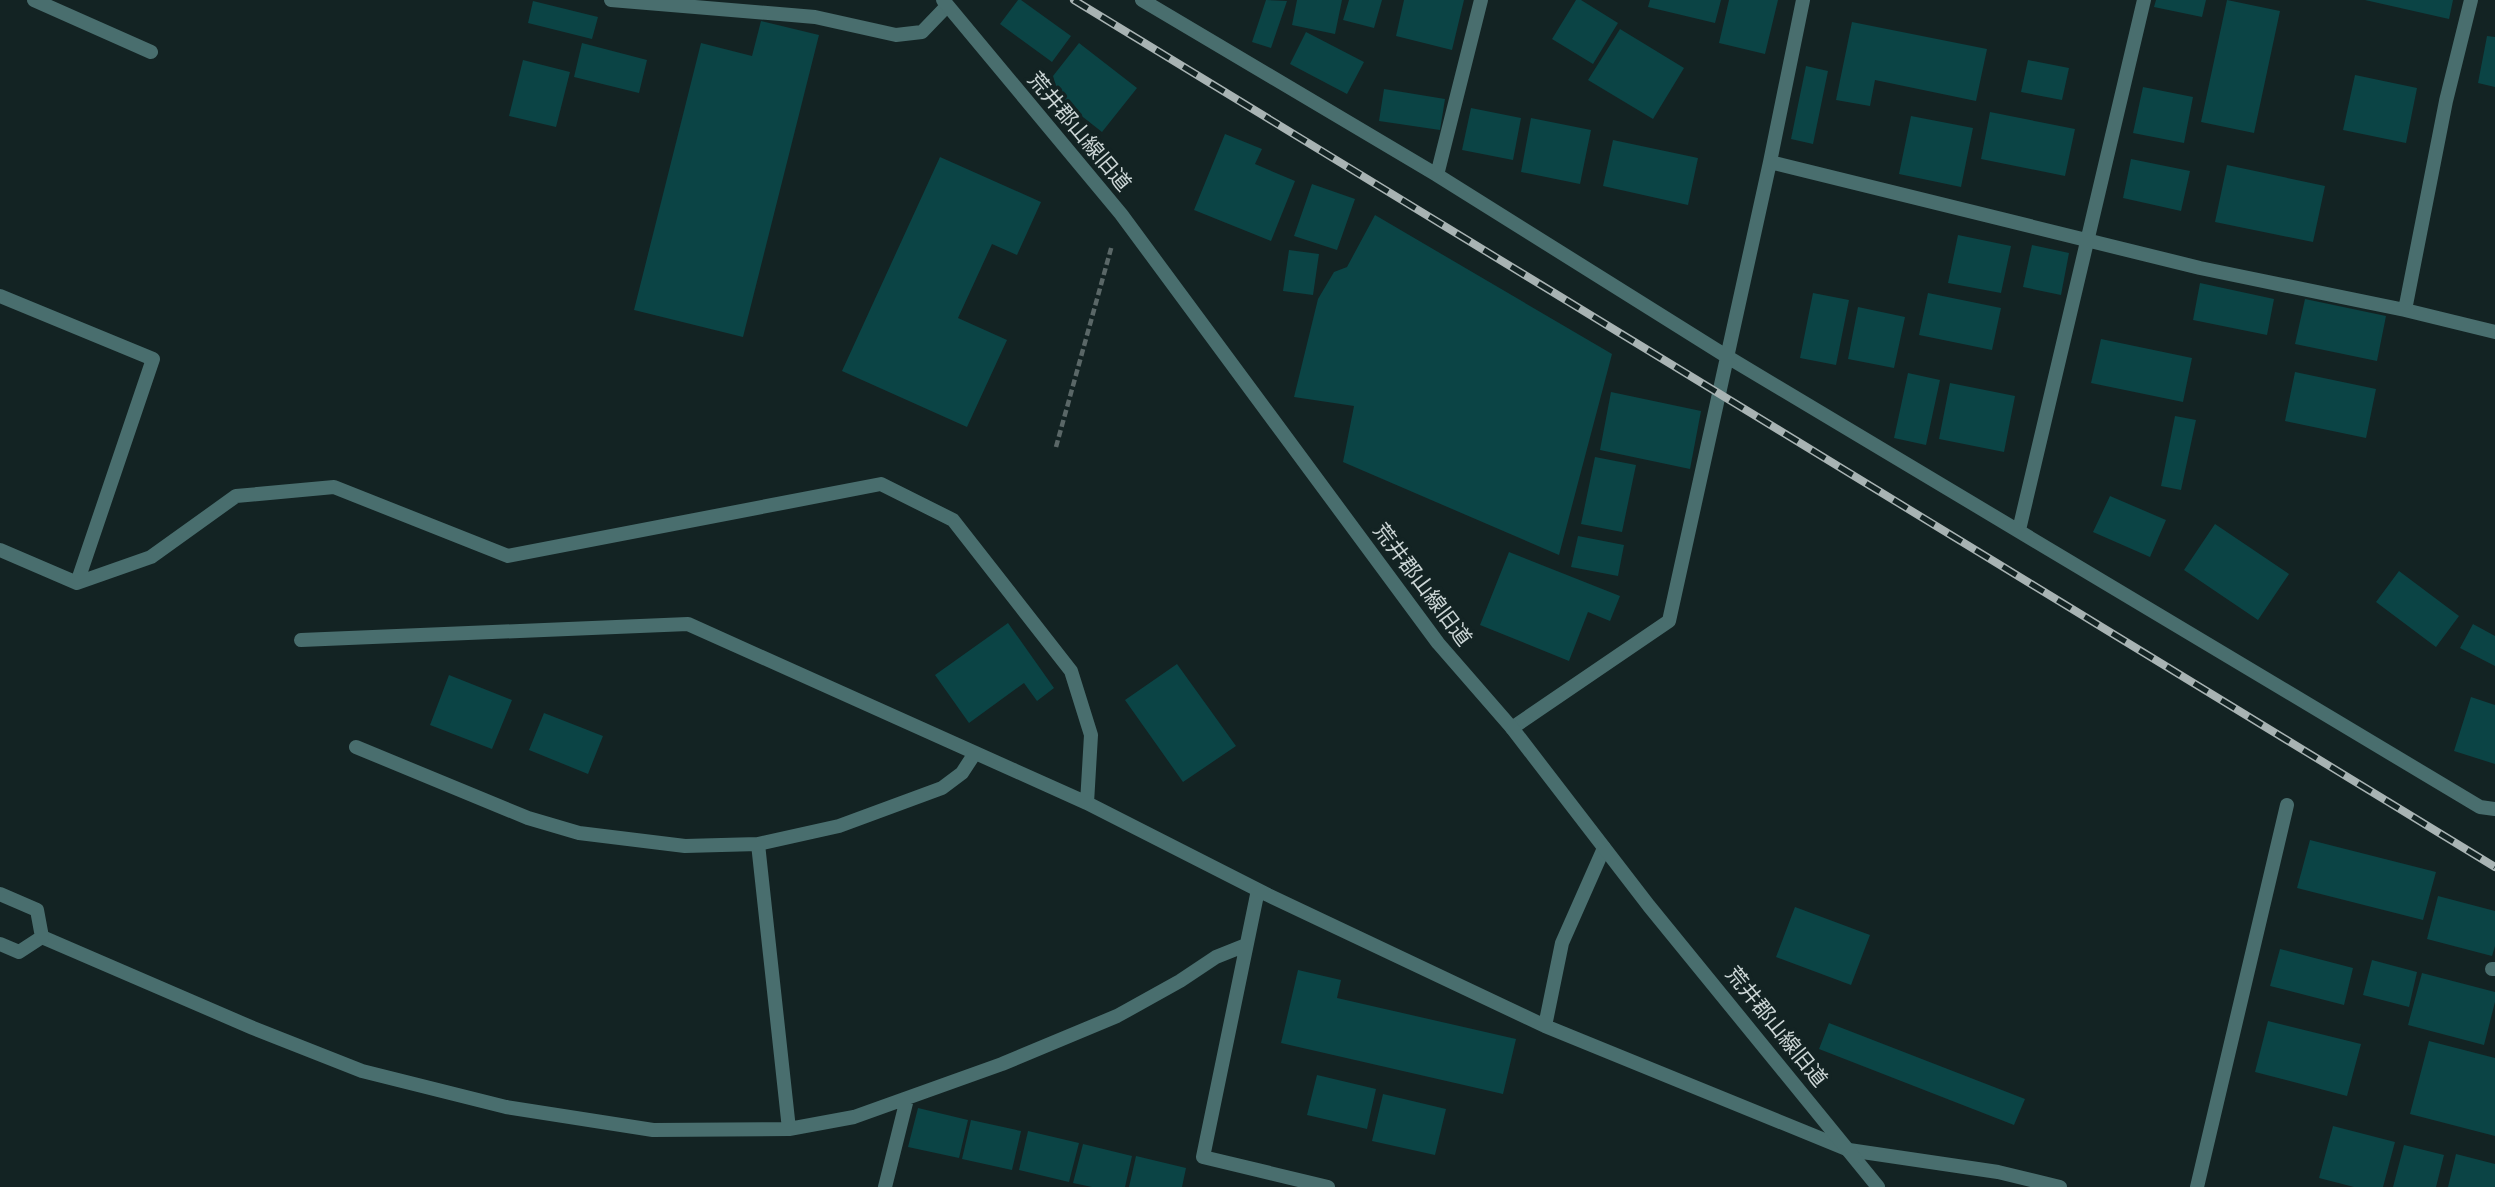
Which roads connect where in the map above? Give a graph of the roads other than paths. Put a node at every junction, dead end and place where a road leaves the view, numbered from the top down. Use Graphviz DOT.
graph roads {
  1 [pos="34,0"];
  2 [pos="611,0"];
  3 [pos="1481,0"];
  4 [pos="1803,0"];
  5 [pos="2144,0"];
  6 [pos="2471,0"];
  7 [pos="1146,1"];
  8 [pos="945,3"];
  9 [pos="60,5"];
  10 [pos="151,52"];
  11 [pos="1770,162"];
  12 [pos="1437,175"];
  13 [pos="2089,240"];
  14 [pos="0,296"];
  15 [pos="2405,310"];
  16 [pos="2495,332"];
  17 [pos="1726,356"];
  18 [pos="2019,530"];
  19 [pos="0,550"];
  20 [pos="77,583"];
  21 [pos="301,640"];
  22 [pos="1512,729"];
  23 [pos="356,747"];
  24 [pos="975,753"];
  25 [pos="1087,803"];
  26 [pos="2287,804"];
  27 [pos="2495,809"];
  28 [pos="758,844"];
  29 [pos="1604,848"];
  30 [pos="1258,890"];
  31 [pos="0,894"];
  32 [pos="42,937"];
  33 [pos="0,944"];
  34 [pos="1246,945"];
  35 [pos="1545,1027"];
  36 [pos="907,1099"];
  37 [pos="789,1129"];
  38 [pos="1849,1150"];
  39 [pos="885,1187"];
  40 [pos="1328,1187"];
  41 [pos="1878,1187"];
  42 [pos="2060,1187"];
  43 [pos="2197,1187"];
  1 -- 9 [label="street"];
  2 -- 8 [label="street"];
  3 -- 12 [label="street"];
  4 -- 11 [label="street"];
  5 -- 13 [label="street"];
  6 -- 15 [label="street"];
  7 -- 12 [label="street"];
  8 -- 22 [label="street, 荒井郡山線旧道"];
  9 -- 10 [label="street"];
  11 -- 13 [label="street"];
  11 -- 17 [label="street"];
  12 -- 17 [label="street"];
  13 -- 15 [label="street"];
  13 -- 18 [label="street"];
  14 -- 20 [label="street"];
  15 -- 16 [label="street"];
  17 -- 18 [label="street"];
  17 -- 22 [label="street"];
  18 -- 27 [label="street"];
  19 -- 20 [label="street"];
  20 -- 25 [label="street"];
  21 -- 24 [label="street"];
  22 -- 29 [label="street, 荒井郡山線旧道"];
  23 -- 28 [label="street"];
  24 -- 25 [label="street"];
  24 -- 28 [label="street"];
  25 -- 30 [label="street"];
  26 -- 43 [label="street"];
  28 -- 37 [label="street"];
  29 -- 35 [label="street"];
  29 -- 38 [label="street, 荒井郡山線旧道"];
  30 -- 34 [label="street"];
  30 -- 35 [label="street"];
  31 -- 32 [label="street"];
  32 -- 33 [label="street"];
  32 -- 37 [label="street"];
  34 -- 36 [label="street"];
  34 -- 40 [label="street"];
  35 -- 38 [label="street"];
  36 -- 37 [label="street"];
  36 -- 39 [label="street"];
  38 -- 41 [label="street, 荒井郡山線旧道"];
  38 -- 42 [label="street"];
}
